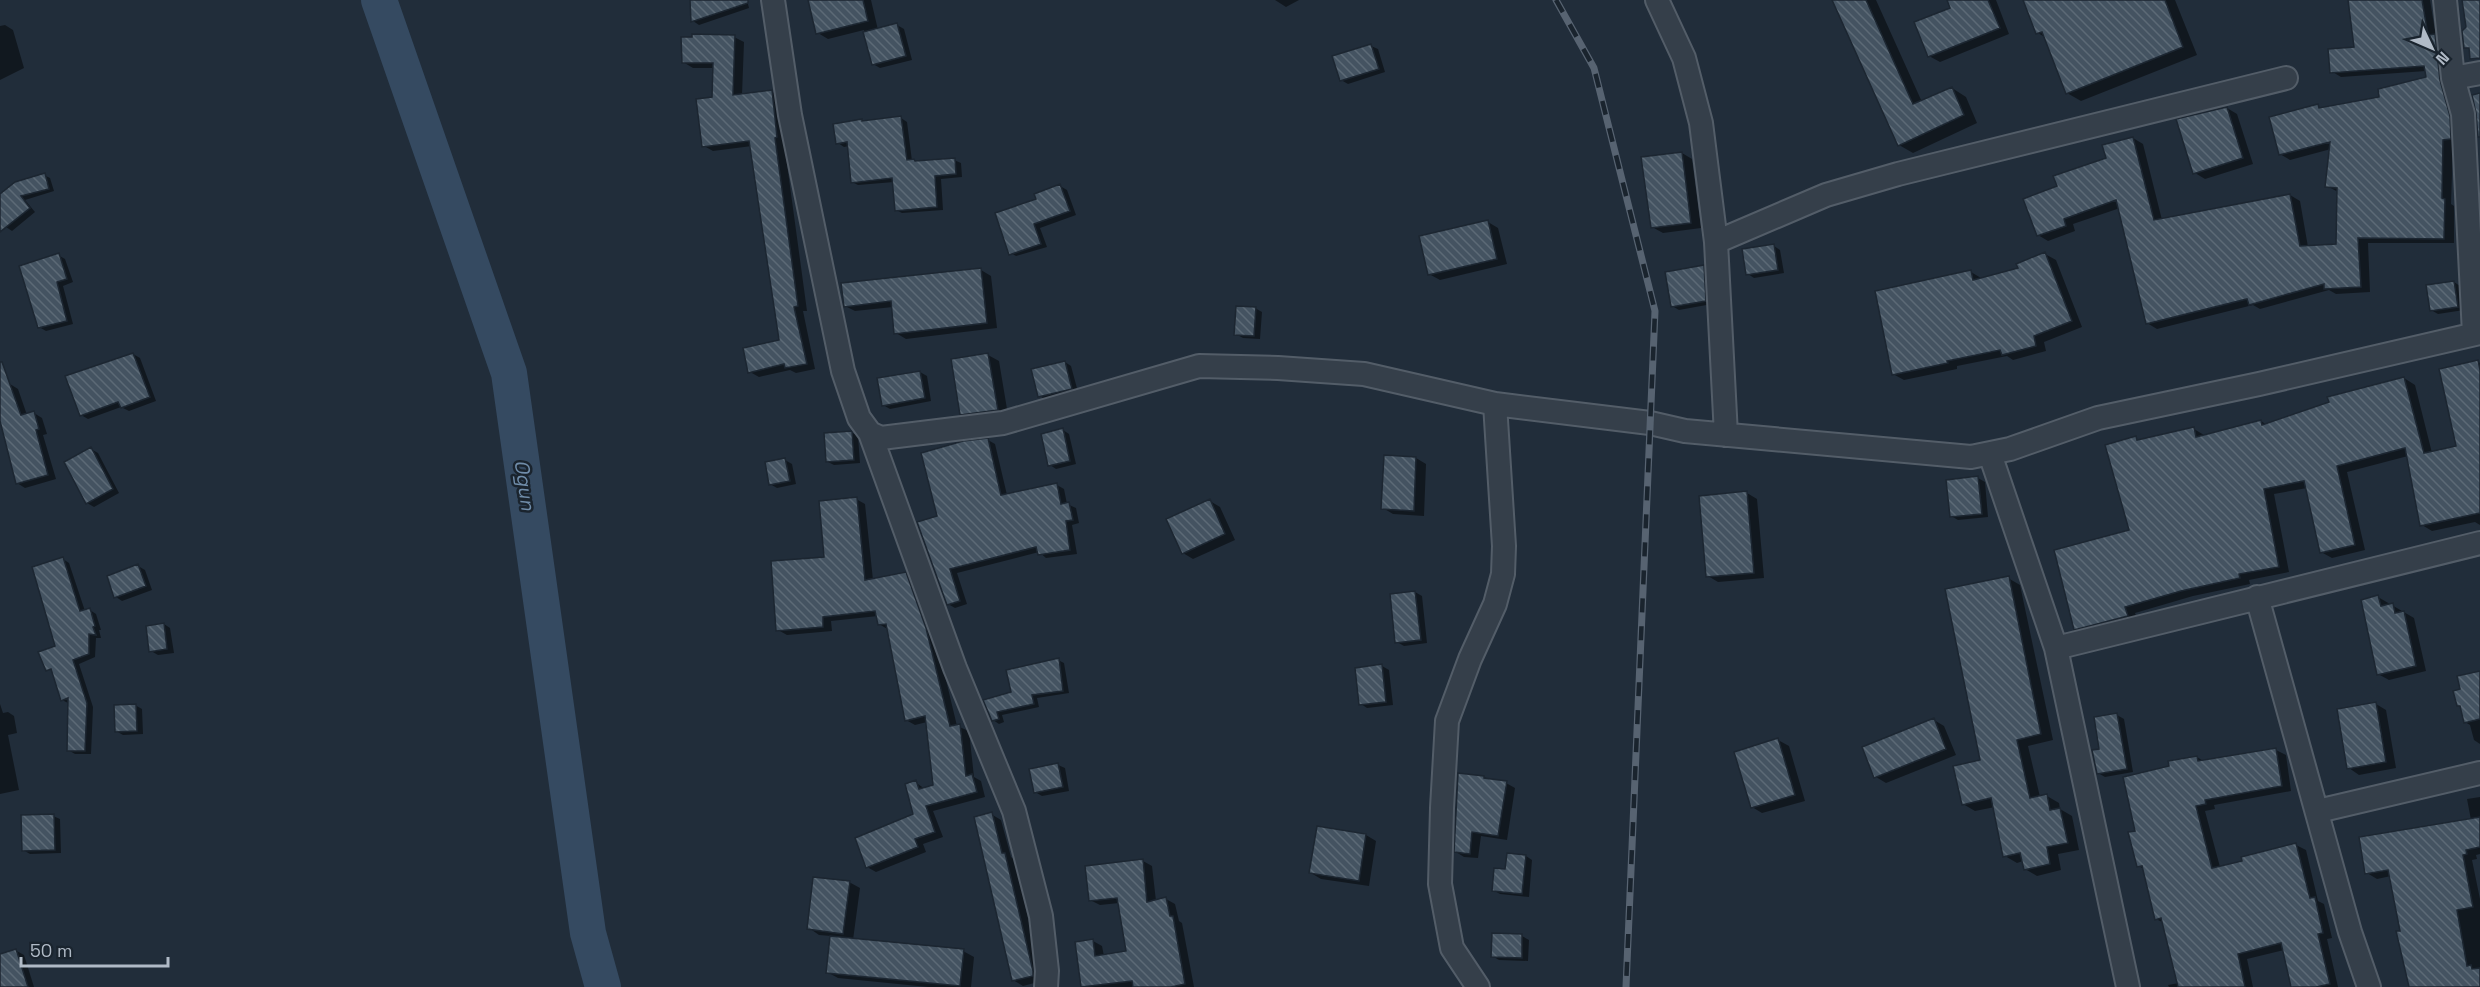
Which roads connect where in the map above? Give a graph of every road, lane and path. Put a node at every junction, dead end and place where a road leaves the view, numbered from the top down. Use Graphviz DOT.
graph roads {
  1 [pos="773,0"];
  2 [pos="1657,0"];
  3 [pos="2445,0"];
  4 [pos="2480,73"];
  5 [pos="2286,78"];
  6 [pos="2453,78"];
  7 [pos="1716,242"];
  8 [pos="2477,334"];
  9 [pos="1495,404"];
  10 [pos="870,433"];
  11 [pos="1726,435"];
  12 [pos="1990,454"];
  13 [pos="2480,543"];
  14 [pos="2257,597"];
  15 [pos="2056,648"];
  16 [pos="2480,773"];
  17 [pos="2318,811"];
  18 [pos="1046,987"];
  19 [pos="1478,987"];
  20 [pos="2128,987"];
  21 [pos="2369,987"];
  1 -- 10 [label="street"];
  2 -- 7 [label="street"];
  3 -- 6 [label="street"];
  4 -- 6 [label="street"];
  5 -- 7 [label="street"];
  6 -- 8 [label="street"];
  7 -- 11 [label="street"];
  8 -- 12 [label="street"];
  9 -- 10 [label="street"];
  9 -- 11 [label="street"];
  9 -- 19 [label="street"];
  10 -- 18 [label="street"];
  11 -- 12 [label="street"];
  12 -- 15 [label="street"];
  13 -- 14 [label="street"];
  14 -- 15 [label="street"];
  14 -- 17 [label="street"];
  15 -- 20 [label="street"];
  16 -- 17 [label="street"];
  17 -- 21 [label="street"];
}
